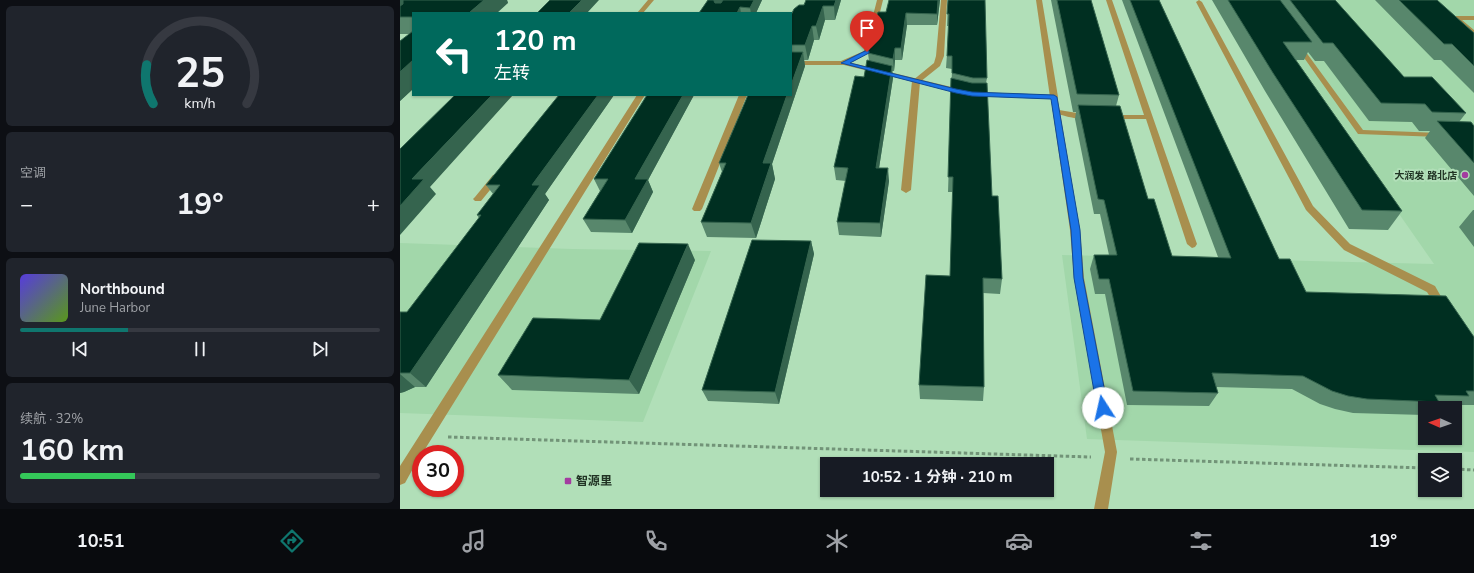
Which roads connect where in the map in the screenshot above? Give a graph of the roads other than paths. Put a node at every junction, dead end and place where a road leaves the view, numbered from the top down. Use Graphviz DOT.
graph roads {
  1 [pos="651,0"];
  2 [pos="880,0"];
  3 [pos="944,0"];
  4 [pos="1039,0"];
  5 [pos="1110,0"];
  6 [pos="1199,2"];
  7 [pos="641,12"];
  8 [pos="1474,18"];
  9 [pos="1474,34"];
  10 [pos="1293,38"];
  11 [pos="792,63"];
  12 [pos="844,63"];
  13 [pos="916,81"];
  14 [pos="640,96"];
  15 [pos="744,96"];
  16 [pos="1054,97"];
  17 [pos="1056,111"];
  18 [pos="1149,117"];
  19 [pos="1451,135"];
  20 [pos="503,168"];
  21 [pos="906,190"];
  22 [pos="478,199"];
  23 [pos="697,209"];
  24 [pos="1192,244"];
  25 [pos="1448,315"];
  26 [pos="400,478"];
  27 [pos="1101,509"];
  1 -- 7 [label="street"];
  2 -- 12 [label="street"];
  3 -- 13 [label="street"];
  4 -- 16 [label="street"];
  5 -- 18 [label="street"];
  6 -- 25 [label="street"];
  8 -- 9 [label="street"];
  10 -- 19 [label="street"];
  11 -- 12 [label="street"];
  12 -- 13 [label="street"];
  13 -- 16 [label="street"];
  13 -- 21 [label="street"];
  14 -- 26 [label="street"];
  15 -- 23 [label="street"];
  16 -- 17 [label="street"];
  17 -- 18 [label="street"];
  17 -- 27 [label="street"];
  18 -- 24 [label="street"];
  20 -- 22 [label="street"];
}
